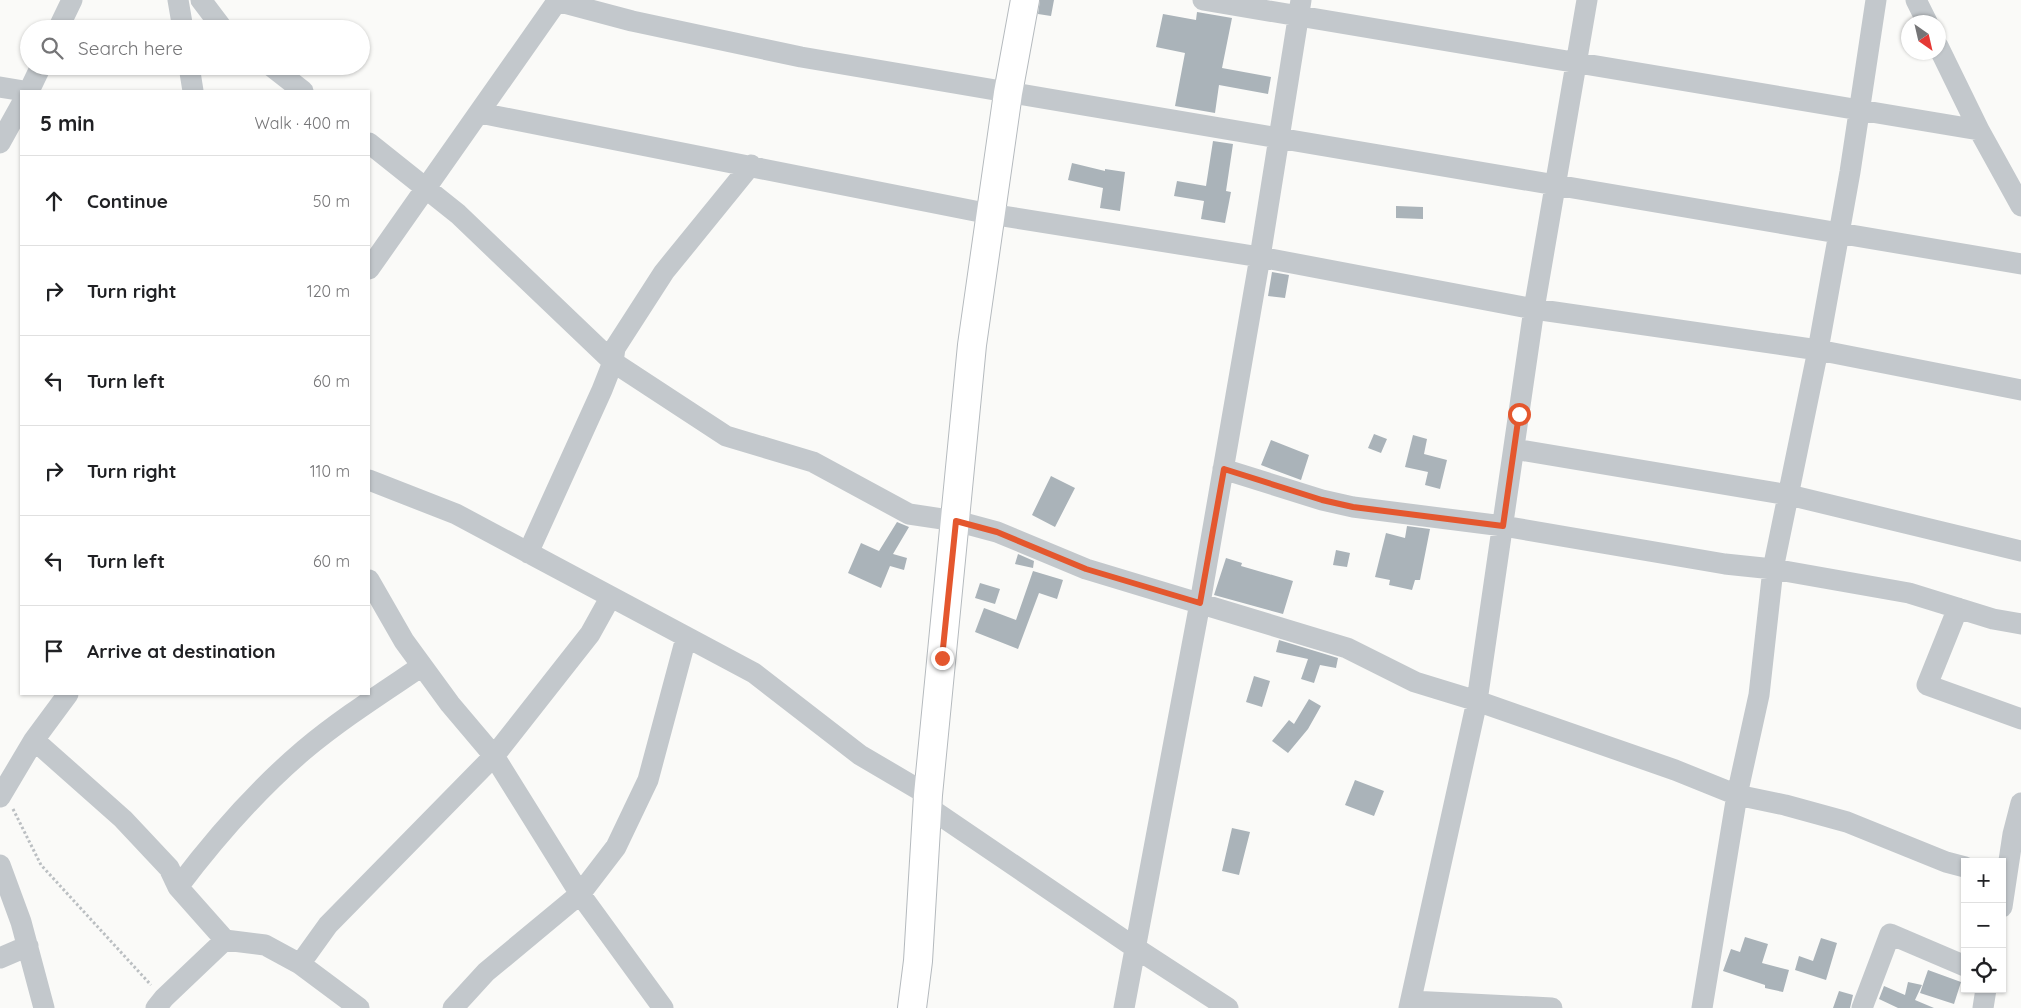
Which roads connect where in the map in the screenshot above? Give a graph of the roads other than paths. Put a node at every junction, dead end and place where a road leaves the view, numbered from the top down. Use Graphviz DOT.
graph roads {
  1 [pos="72,0"];
  2 [pos="178,0"];
  3 [pos="200,0"];
  4 [pos="558,0"];
  5 [pos="1026,0"];
  6 [pos="1203,0"];
  7 [pos="1587,0"];
  8 [pos="1876,0"];
  9 [pos="1916,0"];
  10 [pos="1300,8"];
  11 [pos="1924,15"];
  12 [pos="62,20"];
  13 [pos="181,20"];
  14 [pos="216,20"];
  15 [pos="1945,60"];
  16 [pos="1577,63"];
  17 [pos="37,75"];
  18 [pos="191,75"];
  19 [pos="283,75"];
  20 [pos="0,86"];
  21 [pos="20,90"];
  22 [pos="29,90"];
  23 [pos="193,90"];
  24 [pos="302,90"];
  25 [pos="1008,94"];
  26 [pos="20,107"];
  27 [pos="1859,110"];
  28 [pos="480,113"];
  29 [pos="1979,130"];
  30 [pos="1280,137"];
  31 [pos="0,143"];
  32 [pos="370,144"];
  33 [pos="751,165"];
  34 [pos="1556,184"];
  35 [pos="426,189"];
  36 [pos="2018,193"];
  37 [pos="990,214"];
  38 [pos="1839,233"];
  39 [pos="1260,256"];
  40 [pos="2021,264"];
  41 [pos="370,268"];
  42 [pos="1534,309"];
  43 [pos="1818,350"];
  44 [pos="614,362"];
  45 [pos="2021,390"];
  46 [pos="1514,449"];
  47 [pos="1224,469"];
  48 [pos="370,480"];
  49 [pos="1789,496"];
  50 [pos="956,521"];
  51 [pos="1503,526"];
  52 [pos="2021,551"];
  53 [pos="528,553"];
  54 [pos="1773,569"];
  55 [pos="370,582"];
  56 [pos="610,598"];
  57 [pos="1200,603"];
  58 [pos="1958,608"];
  59 [pos="2021,624"];
  60 [pos="686,638"];
  61 [pos="422,666"];
  62 [pos="67,695"];
  63 [pos="1477,701"];
  64 [pos="2021,719"];
  65 [pos="34,740"];
  66 [pos="494,756"];
  67 [pos="2,794"];
  68 [pos="1737,795"];
  69 [pos="928,801"];
  70 [pos="2021,803"];
  71 [pos="0,865"];
  72 [pos="1961,866"];
  73 [pos="2010,879"];
  74 [pos="178,887"];
  75 [pos="580,894"];
  76 [pos="2003,903"];
  77 [pos="225,940"];
  78 [pos="28,946"];
  79 [pos="1134,947"];
  80 [pos="0,958"];
  81 [pos="300,964"];
  82 [pos="1961,964"];
  83 [pos="1985,993"];
  84 [pos="166,1004"];
  85 [pos="1410,1005"];
  86 [pos="44,1008"];
  87 [pos="360,1008"];
  88 [pos="453,1008"];
  89 [pos="664,1008"];
  90 [pos="912,1008"];
  91 [pos="1124,1008"];
  92 [pos="1228,1008"];
  93 [pos="1552,1008"];
  94 [pos="1702,1008"];
  95 [pos="1862,1008"];
  96 [pos="1983,1008"];
  1 -- 12 [label="street"];
  2 -- 13 [label="street"];
  3 -- 14 [label="street"];
  4 -- 25 [label="street"];
  4 -- 28 [label="street"];
  5 -- 25 [label="main road"];
  6 -- 10 [label="street"];
  7 -- 16 [label="street"];
  8 -- 27 [label="street"];
  9 -- 11 [label="street"];
  10 -- 16 [label="street"];
  10 -- 30 [label="street"];
  15 -- 29 [label="street"];
  16 -- 27 [label="street"];
  16 -- 34 [label="street"];
  17 -- 22 [label="street"];
  18 -- 23 [label="street"];
  19 -- 24 [label="street"];
  20 -- 21 [label="street"];
  25 -- 30 [label="street"];
  25 -- 37 [label="main road"];
  26 -- 31 [label="street"];
  27 -- 29 [label="street"];
  27 -- 38 [label="street"];
  28 -- 33 [label="street"];
  28 -- 35 [label="street"];
  29 -- 36 [label="street"];
  30 -- 34 [label="street"];
  30 -- 39 [label="street"];
  32 -- 35 [label="street"];
  33 -- 37 [label="street"];
  33 -- 44 [label="street"];
  34 -- 38 [label="street"];
  34 -- 42 [label="street"];
  35 -- 41 [label="street"];
  35 -- 44 [label="street"];
  37 -- 39 [label="street"];
  37 -- 50 [label="main road"];
  38 -- 40 [label="street"];
  38 -- 43 [label="street"];
  39 -- 42 [label="street"];
  39 -- 47 [label="street"];
  42 -- 43 [label="street"];
  42 -- 46 [label="street"];
  43 -- 45 [label="street"];
  43 -- 49 [label="street"];
  44 -- 50 [label="street"];
  44 -- 53 [label="street"];
  46 -- 49 [label="street"];
  46 -- 51 [label="street"];
  47 -- 51 [label="street"];
  47 -- 57 [label="street"];
  48 -- 53 [label="street"];
  49 -- 52 [label="street"];
  49 -- 54 [label="street"];
  50 -- 57 [label="street"];
  50 -- 69 [label="main road"];
  51 -- 54 [label="street"];
  51 -- 63 [label="street"];
  53 -- 56 [label="street"];
  54 -- 58 [label="street"];
  54 -- 68 [label="street"];
  55 -- 61 [label="street"];
  56 -- 60 [label="street"];
  56 -- 66 [label="street"];
  57 -- 63 [label="street"];
  57 -- 79 [label="street"];
  58 -- 59 [label="street"];
  58 -- 64 [label="street"];
  60 -- 69 [label="street"];
  60 -- 75 [label="street"];
  61 -- 66 [label="street"];
  61 -- 74 [label="street"];
  62 -- 65 [label="street"];
  63 -- 68 [label="street"];
  63 -- 85 [label="street"];
  65 -- 67 [label="street"];
  65 -- 74 [label="street"];
  66 -- 75 [label="street"];
  66 -- 81 [label="street"];
  68 -- 72 [label="street"];
  68 -- 94 [label="street"];
  69 -- 79 [label="street"];
  69 -- 90 [label="main road"];
  70 -- 73 [label="street"];
  71 -- 78 [label="street"];
  73 -- 76 [label="street"];
  74 -- 77 [label="street"];
  75 -- 88 [label="street"];
  75 -- 89 [label="street"];
  77 -- 81 [label="street"];
  77 -- 84 [label="street"];
  78 -- 80 [label="street"];
  78 -- 86 [label="street"];
  79 -- 91 [label="street"];
  79 -- 92 [label="street"];
  81 -- 87 [label="street"];
  82 -- 95 [label="street"];
  83 -- 96 [label="street"];
  85 -- 93 [label="street"];
}
